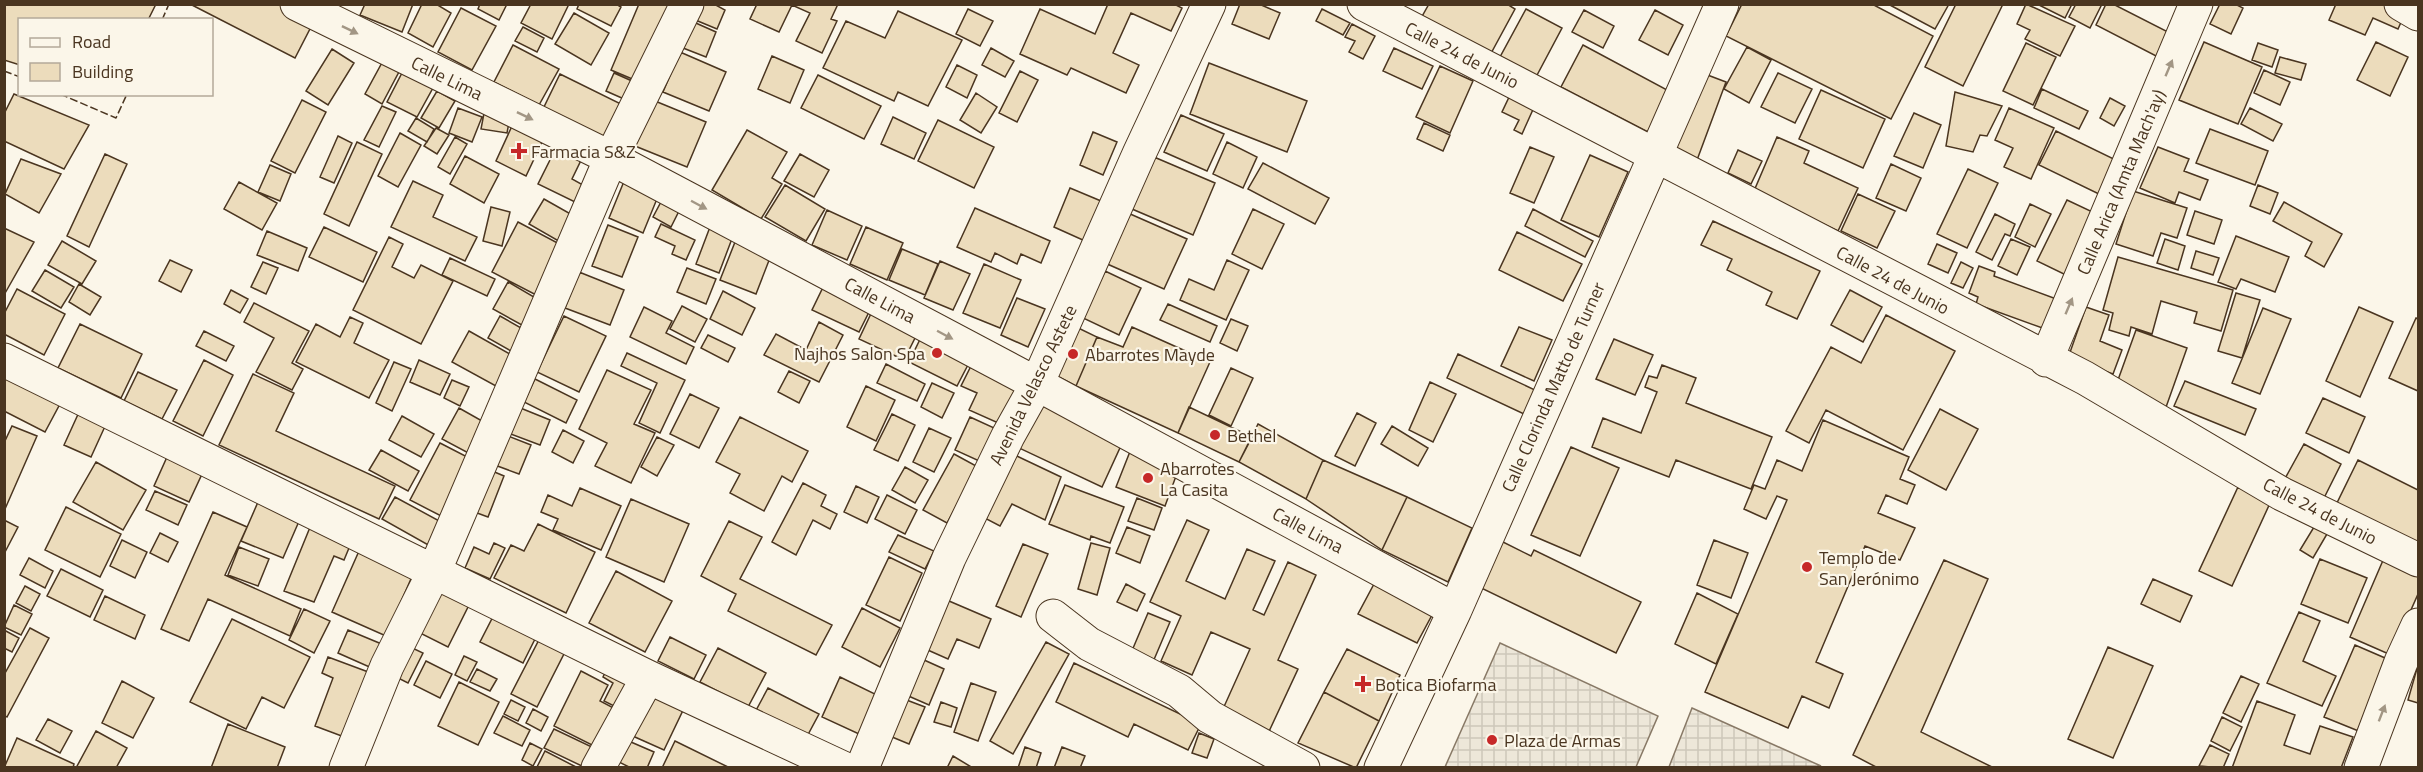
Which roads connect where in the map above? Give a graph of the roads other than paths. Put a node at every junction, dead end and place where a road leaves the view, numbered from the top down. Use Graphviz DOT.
graph roads {
  1 [pos="297,4"];
  2 [pos="687,4"];
  3 [pos="1209,4"];
  4 [pos="1364,4"];
  5 [pos="1722,4"];
  6 [pos="2196,4"];
  7 [pos="2401,4"];
  8 [pos="2418,14"];
  9 [pos="1655,155"];
  10 [pos="611,158"];
  11 [pos="4,360"];
  12 [pos="2046,360"];
  13 [pos="1037,384"];
  14 [pos="2418,560"];
  15 [pos="434,572"];
  16 [pos="1455,610"];
  17 [pos="1053,616"];
  18 [pos="2418,625"];
  19 [pos="648,676"];
  20 [pos="346,768"];
  21 [pos="598,768"];
  22 [pos="843,768"];
  23 [pos="862,768"];
  24 [pos="1303,768"];
  25 [pos="1381,768"];
  26 [pos="2361,768"];
  1 -- 10 [label="street, Calle Lima, one-way"];
  2 -- 10 [label="street"];
  3 -- 13 [label="street, Avenida Velasco Astete"];
  4 -- 9 [label="street, Calle 24 de Junio"];
  5 -- 9 [label="street, Calle Clorinda Matto de Turner"];
  12 -- 6 [label="street, Calle Arica (Amta Mach'ay), one-way"];
  7 -- 8 [label="street"];
  9 -- 12 [label="street, Calle 24 de Junio"];
  9 -- 16 [label="street, Calle Clorinda Matto de Turner"];
  10 -- 13 [label="street, Calle Lima, one-way"];
  10 -- 15 [label="street"];
  11 -- 15 [label="street"];
  12 -- 14 [label="street, Calle 24 de Junio"];
  13 -- 16 [label="street, Calle Lima"];
  13 -- 23 [label="street, Avenida Velasco Astete"];
  15 -- 19 [label="street"];
  15 -- 20 [label="street"];
  16 -- 25 [label="street, Calle Clorinda Matto de Turner"];
  17 -- 24 [label="street"];
  26 -- 18 [label="street, one-way"];
  19 -- 21 [label="street"];
  19 -- 22 [label="street"];
}
